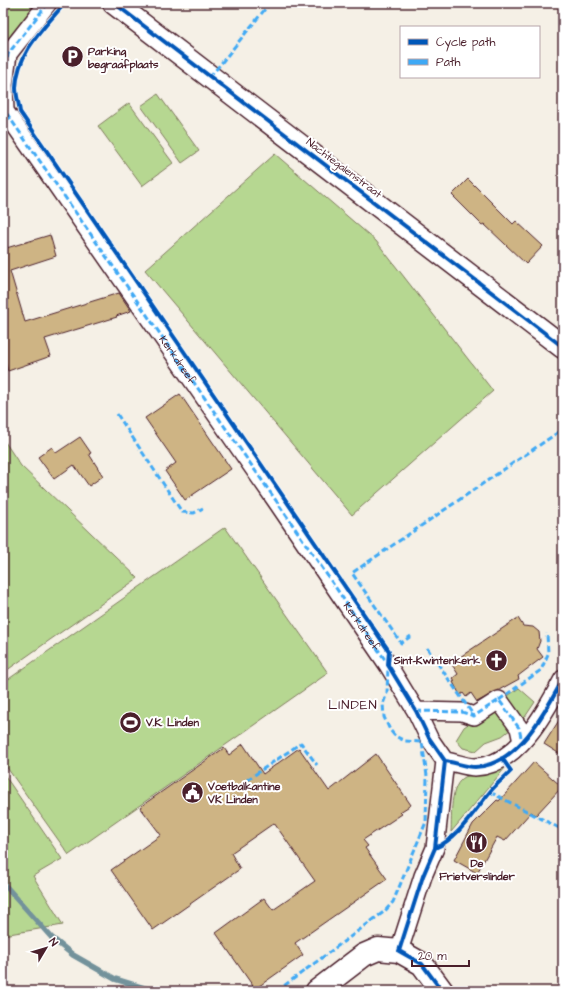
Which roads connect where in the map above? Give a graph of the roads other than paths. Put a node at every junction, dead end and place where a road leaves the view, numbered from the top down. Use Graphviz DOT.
graph roads {
  1 [pos="48,3"];
  2 [pos="114,3"];
  3 [pos="563,346"];
  4 [pos="563,679"];
  5 [pos="416,711"];
  6 [pos="522,742"];
  7 [pos="445,760"];
  8 [pos="402,944"];
  9 [pos="317,991"];
  10 [pos="442,991"];
  1 -- 5 [label="street, Kerkdreef"];
  2 -- 3 [label="street, Nachtegalenstraat"];
  4 -- 6 [label="street"];
  5 -- 6 [label="street"];
  5 -- 7 [label="street, Kerkdreef"];
  6 -- 7 [label="street"];
  7 -- 8 [label="street"];
  8 -- 9 [label="street"];
  8 -- 10 [label="street"];
}
